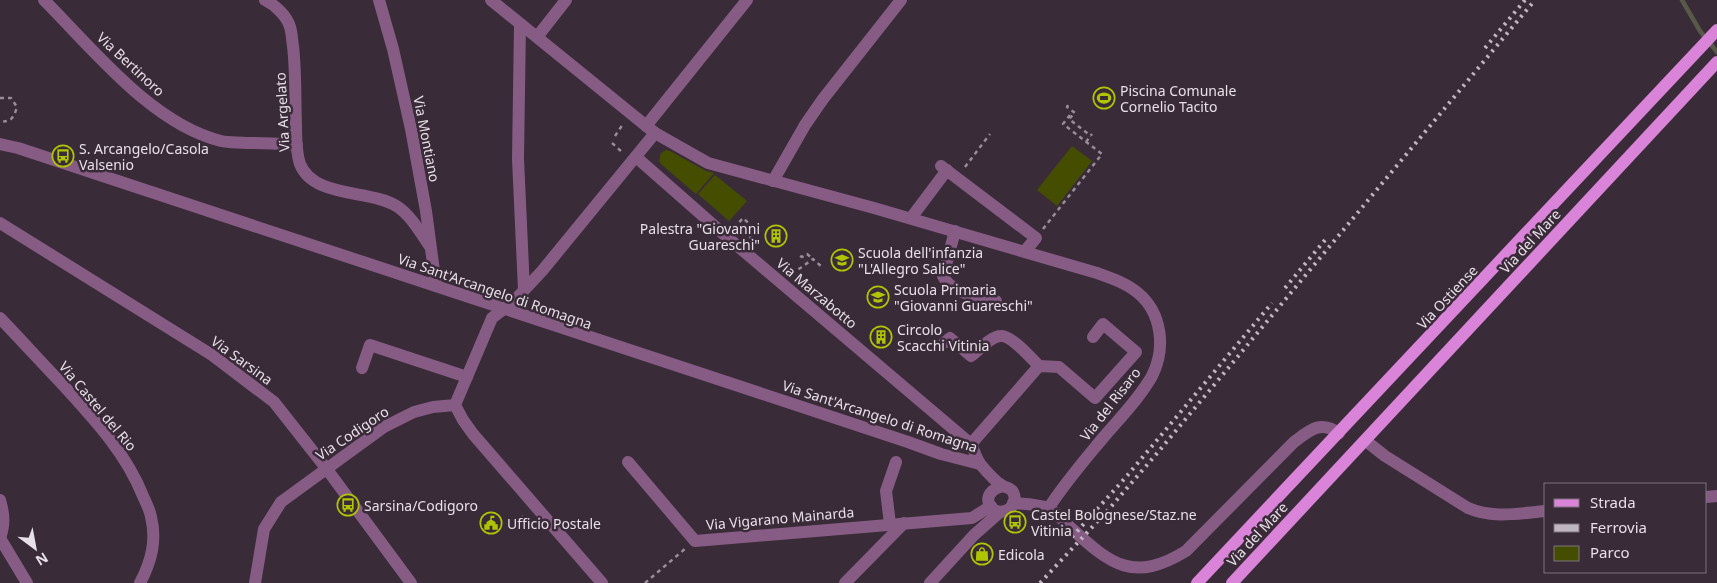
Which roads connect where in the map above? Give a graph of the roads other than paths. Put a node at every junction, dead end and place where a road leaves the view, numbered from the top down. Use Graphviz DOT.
graph roads {
  1 [pos="44,0"];
  2 [pos="265,0"];
  3 [pos="379,0"];
  4 [pos="491,0"];
  5 [pos="566,0"];
  6 [pos="747,0"];
  7 [pos="901,0"];
  8 [pos="520,24"];
  9 [pos="1717,30"];
  10 [pos="536,37"];
  11 [pos="1717,62"];
  12 [pos="651,130"];
  13 [pos="0,144"];
  14 [pos="296,145"];
  15 [pos="636,157"];
  16 [pos="772,181"];
  17 [pos="921,218"];
  18 [pos="0,223"];
  19 [pos="955,231"];
  20 [pos="429,245"];
  21 [pos="1025,251"];
  22 [pos="436,286"];
  23 [pos="524,290"];
  24 [pos="996,300"];
  25 [pos="503,309"];
  26 [pos="0,318"];
  27 [pos="1093,337"];
  28 [pos="944,343"];
  29 [pos="1039,366"];
  30 [pos="362,368"];
  31 [pos="467,377"];
  32 [pos="455,405"];
  33 [pos="1339,433"];
  34 [pos="1366,441"];
  35 [pos="970,444"];
  36 [pos="628,462"];
  37 [pos="896,462"];
  38 [pos="980,464"];
  39 [pos="326,468"];
  40 [pos="1003,486"];
  41 [pos="0,500"];
  42 [pos="1013,503"];
  43 [pos="1048,508"];
  44 [pos="995,509"];
  45 [pos="1544,511"];
  46 [pos="972,518"];
  47 [pos="904,523"];
  48 [pos="890,524"];
  49 [pos="980,530"];
  50 [pos="0,538"];
  51 [pos="27,583"];
  52 [pos="140,583"];
  53 [pos="255,583"];
  54 [pos="411,583"];
  55 [pos="602,583"];
  56 [pos="845,583"];
  57 [pos="930,583"];
  58 [pos="1197,583"];
  59 [pos="1232,583"];
  1 -- 14 [label="street, Via Bertinoro"];
  2 -- 14 [label="street, Via Argelato"];
  3 -- 20 [label="street, Via Montiano"];
  4 -- 8 [label="street, Via del Risaro"];
  5 -- 10 [label="street"];
  6 -- 12 [label="street"];
  7 -- 16 [label="street"];
  8 -- 10 [label="street, Via del Risaro"];
  8 -- 23 [label="street"];
  9 -- 33 [label="main road, Via Ostiense"];
  10 -- 12 [label="street, Via del Risaro"];
  11 -- 34 [label="main road, Via del Mare"];
  12 -- 15 [label="street"];
  12 -- 16 [label="street, Via del Risaro"];
  13 -- 22 [label="street, Via Sant'Arcangelo di Romagna"];
  14 -- 20 [label="street, Via Argelato"];
  15 -- 23 [label="street"];
  15 -- 35 [label="street, Via Marzabotto"];
  16 -- 17 [label="street, Via del Risaro"];
  17 -- 19 [label="street, Via del Risaro"];
  17 -- 21 [label="street"];
  18 -- 39 [label="street, Via Sarsina"];
  19 -- 21 [label="street, Via del Risaro"];
  19 -- 24 [label="street"];
  20 -- 22 [label="street, Via Montiano"];
  21 -- 43 [label="street, Via del Risaro"];
  22 -- 25 [label="street, Via Sant'Arcangelo di Romagna"];
  23 -- 25 [label="street"];
  25 -- 31 [label="street"];
  25 -- 38 [label="street, Via Sant'Arcangelo di Romagna"];
  26 -- 52 [label="street, Via Castel del Rio"];
  27 -- 29 [label="street"];
  28 -- 29 [label="street"];
  29 -- 35 [label="street"];
  30 -- 31 [label="street"];
  31 -- 32 [label="street"];
  32 -- 39 [label="street, Via Codigoro"];
  32 -- 55 [label="street"];
  33 -- 43 [label="street"];
  33 -- 58 [label="main road, Via Ostiense"];
  34 -- 45 [label="street"];
  34 -- 59 [label="main road, Via del Mare"];
  35 -- 38 [label="street"];
  36 -- 48 [label="street, Via Vigarano Mainarda"];
  37 -- 48 [label="street"];
  38 -- 40 [label="street"];
  39 -- 53 [label="street, Via Codigoro"];
  39 -- 54 [label="street, Via Sarsina"];
  40 -- 42 [label="street"];
  40 -- 44 [label="street"];
  41 -- 50 [label="street"];
  42 -- 43 [label="street"];
  42 -- 44 [label="street"];
  44 -- 46 [label="street, Via Vigarano Mainarda"];
  44 -- 49 [label="street"];
  46 -- 47 [label="street, Via Vigarano Mainarda"];
  46 -- 49 [label="street"];
  47 -- 48 [label="street, Via Vigarano Mainarda"];
  47 -- 56 [label="street"];
  49 -- 57 [label="street"];
  50 -- 51 [label="street"];
}
